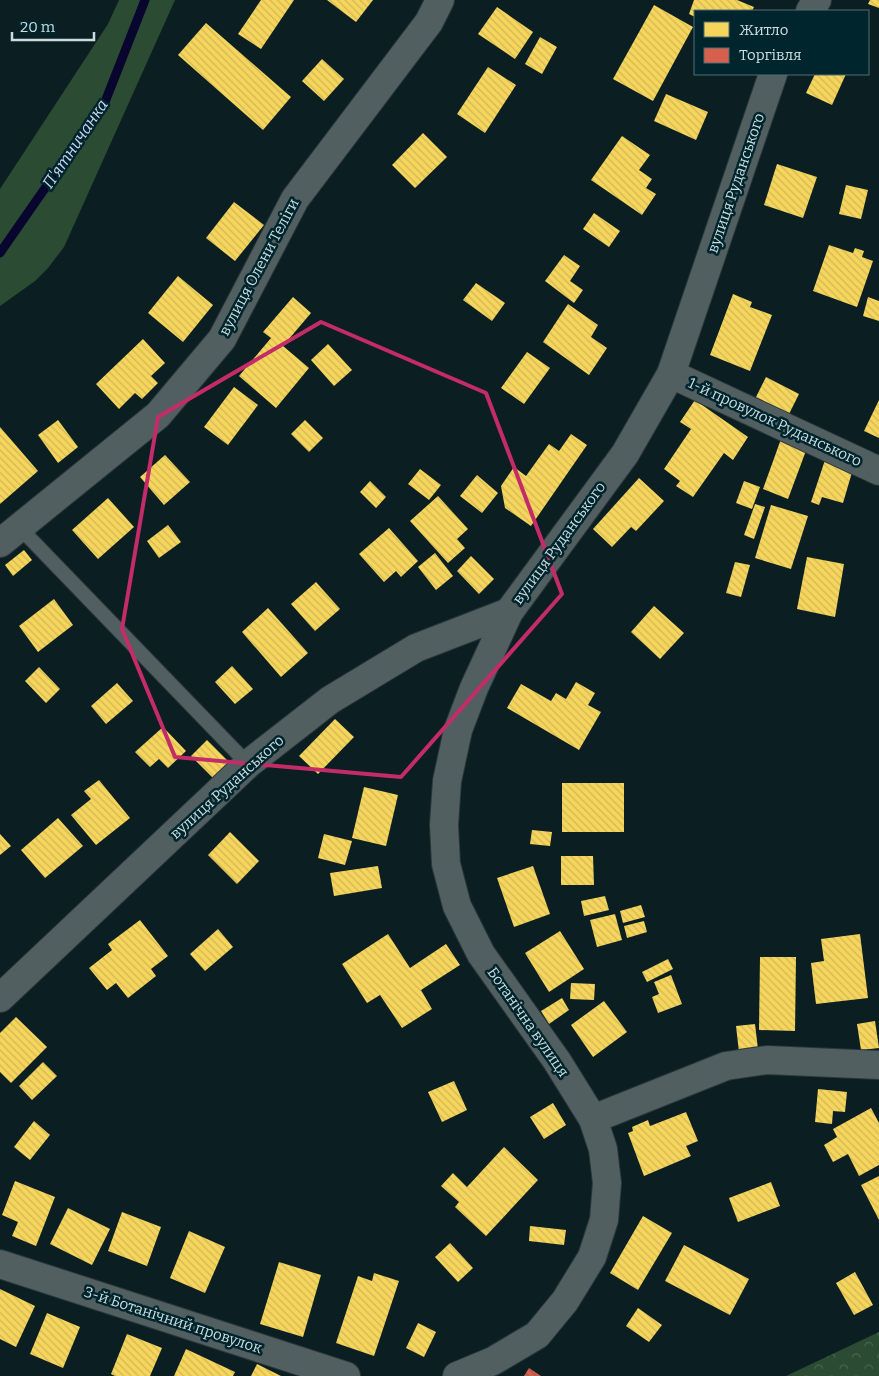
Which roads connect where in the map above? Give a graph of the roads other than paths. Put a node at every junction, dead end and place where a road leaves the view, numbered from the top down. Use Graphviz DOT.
graph roads {
  1 [pos="440,0"];
  2 [pos="773,75"];
  3 [pos="671,374"];
  4 [pos="879,471"];
  5 [pos="10,536"];
  6 [pos="509,612"];
  7 [pos="248,764"];
  8 [pos="0,998"];
  9 [pos="877,1069"];
  10 [pos="593,1119"];
  11 [pos="0,1264"];
  12 [pos="346,1376"];
  13 [pos="457,1376"];
  1 -- 5 [label="street, вулиця Олени Теліги"];
  2 -- 3 [label="street, вулиця Руданського"];
  3 -- 4 [label="street, 1-й провулок Руданського"];
  3 -- 6 [label="street, вулиця Руданського"];
  5 -- 7 [label="lane"];
  6 -- 7 [label="street, вулиця Руданського"];
  6 -- 10 [label="street, Ботанічна вулиця"];
  7 -- 8 [label="street, вулиця Руданського"];
  9 -- 10 [label="street"];
  10 -- 13 [label="street, Ботанічна вулиця"];
  11 -- 12 [label="street, 3-й Ботанічний провулок"];
}
